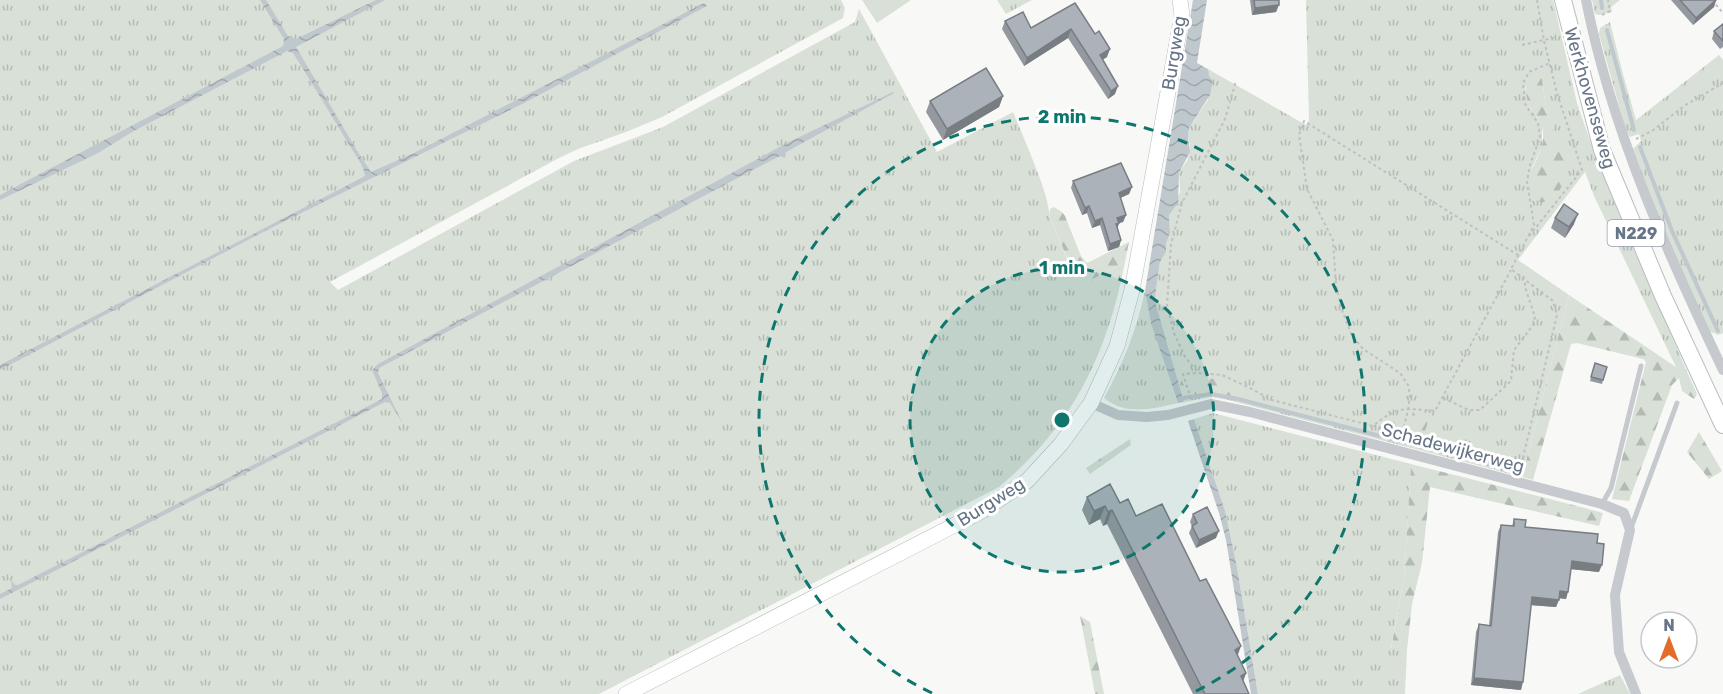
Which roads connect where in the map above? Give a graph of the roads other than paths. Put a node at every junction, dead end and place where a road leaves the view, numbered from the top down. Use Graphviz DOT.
graph roads {
  1 [pos="1180,0"];
  2 [pos="1563,0"];
  3 [pos="1586,0"];
  4 [pos="1641,366"];
  5 [pos="1723,370"];
  6 [pos="1091,403"];
  7 [pos="1677,403"];
  8 [pos="1723,425"];
  9 [pos="1602,504"];
  10 [pos="1630,530"];
  11 [pos="626,694"];
  12 [pos="1636,694"];
  1 -- 6 [label="main road, Burgweg"];
  2 -- 8 [label="main road, Werkhovenseweg / N229"];
  3 -- 5 [label="street, Werkhovenseweg"];
  4 -- 9 [label="lane"];
  6 -- 9 [label="street, Schadewijkerweg"];
  6 -- 11 [label="main road, Burgweg"];
  7 -- 10 [label="lane"];
  9 -- 10 [label="street, Schadewijkerweg"];
  10 -- 12 [label="street"];
}
